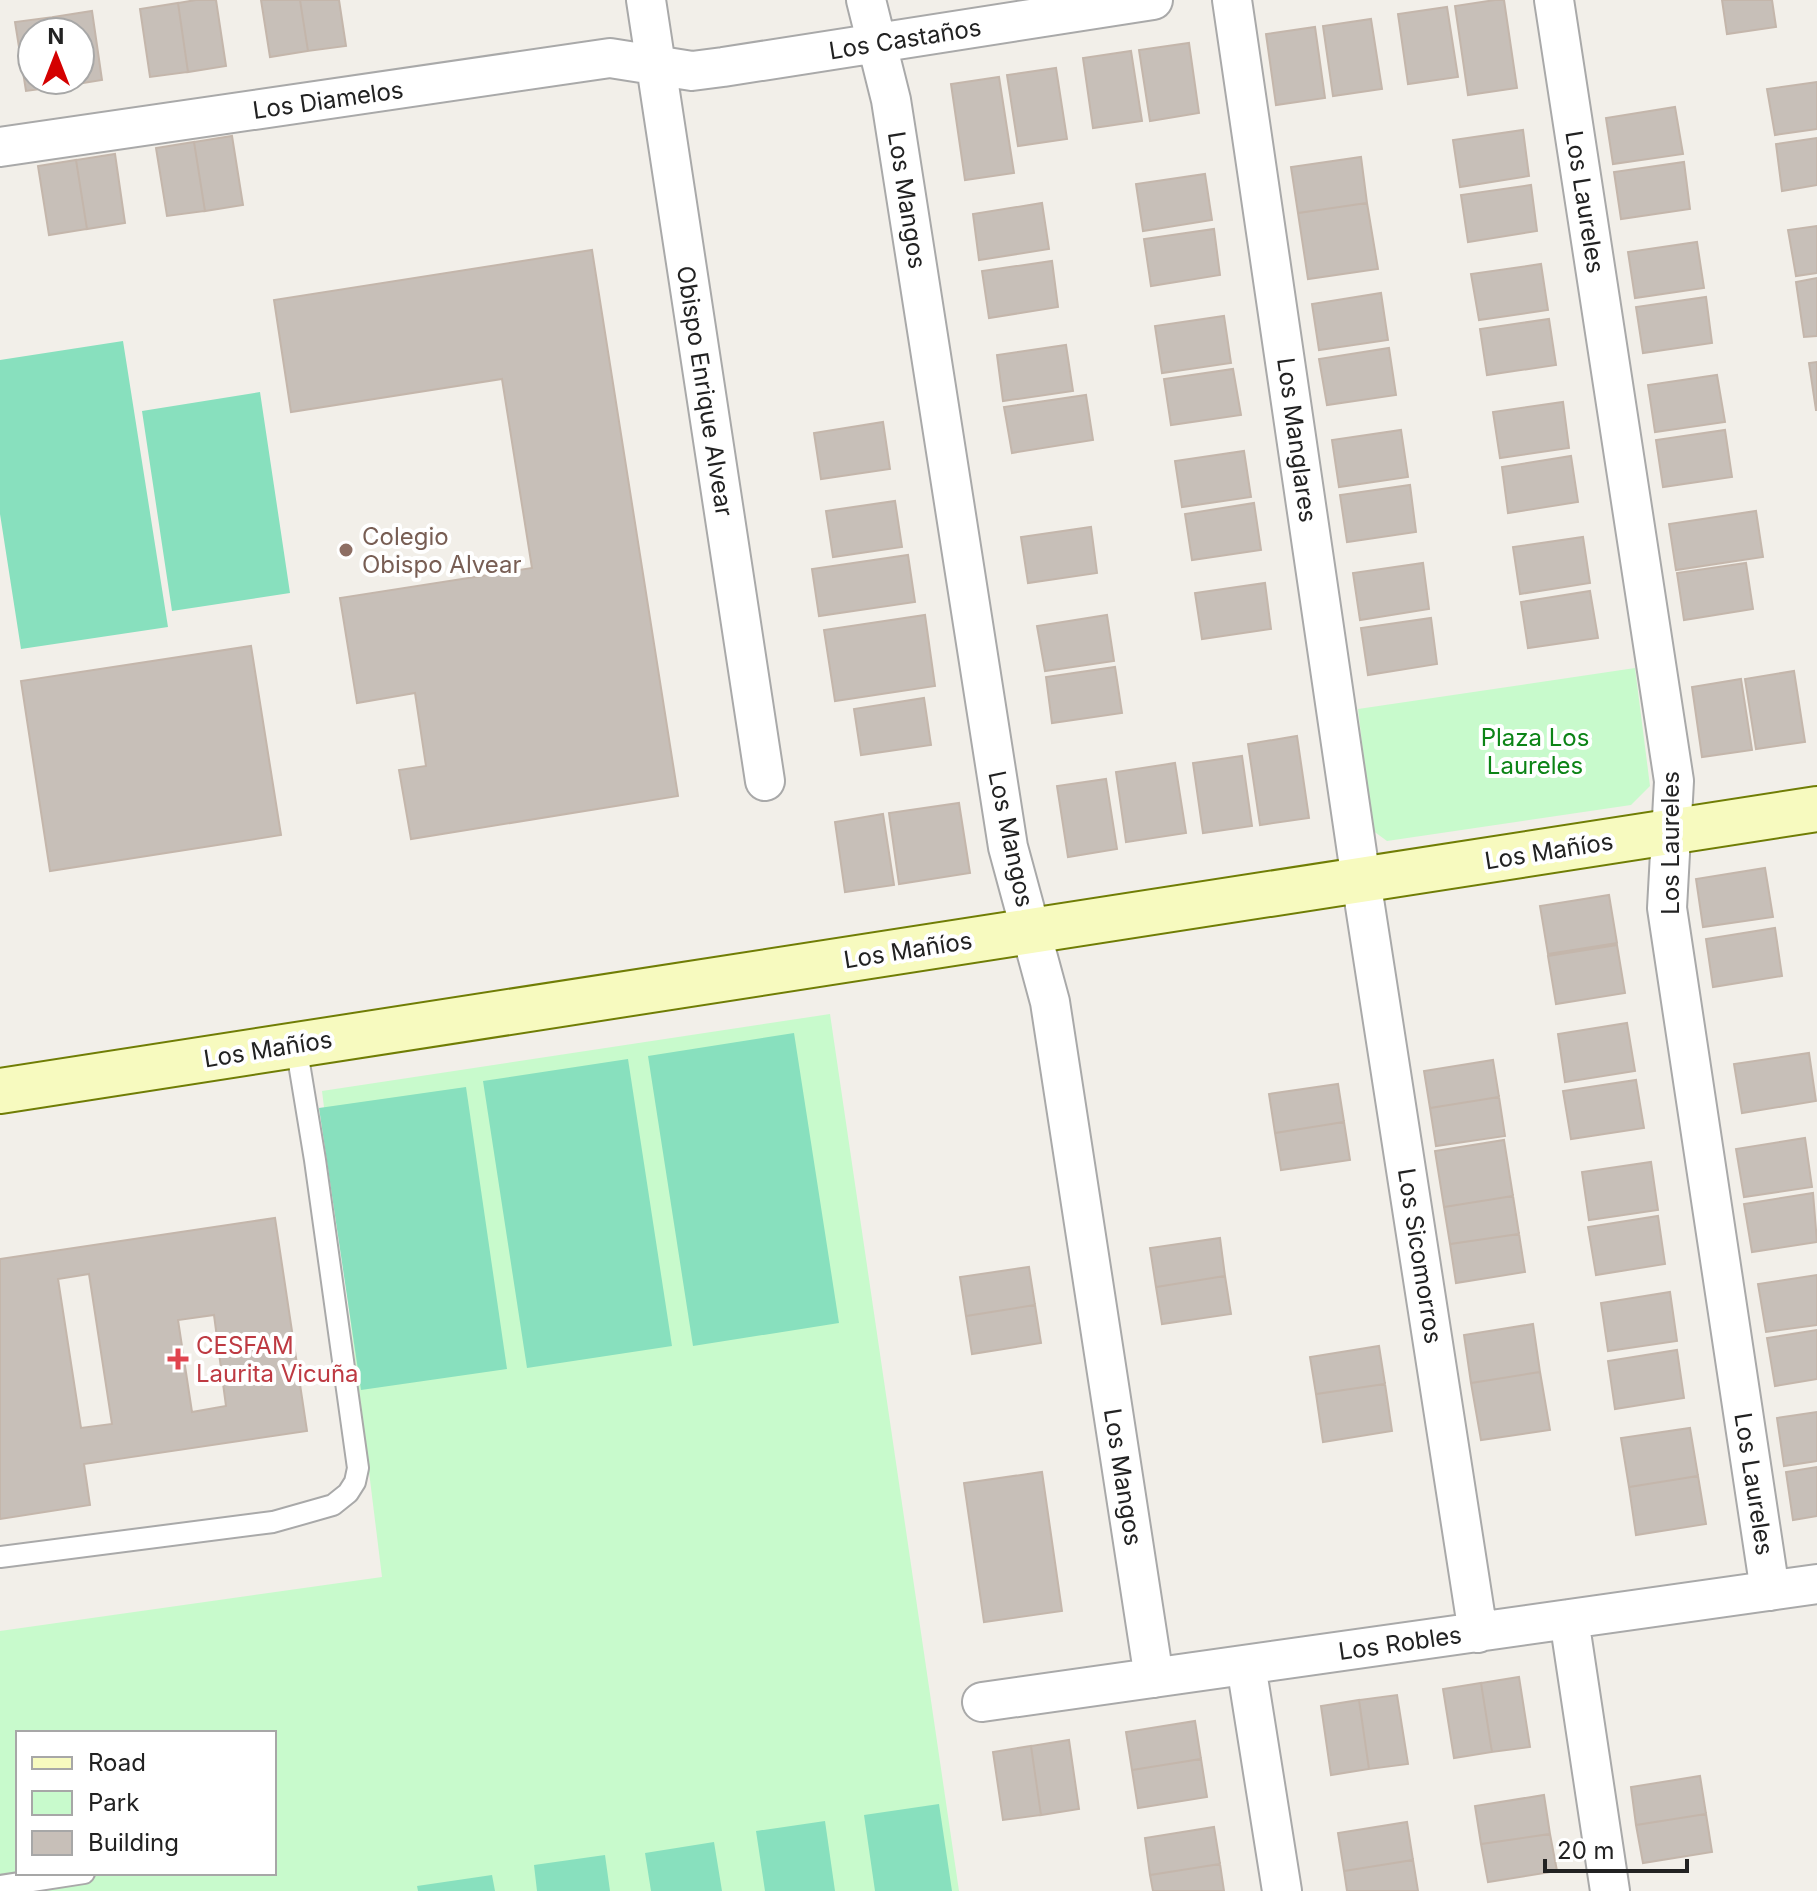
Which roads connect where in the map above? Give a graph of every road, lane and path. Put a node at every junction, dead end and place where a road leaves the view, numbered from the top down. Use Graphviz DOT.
graph roads {
  1 [pos="646,0"];
  2 [pos="866,0"];
  3 [pos="1153,0"];
  4 [pos="1232,0"];
  5 [pos="1554,0"];
  6 [pos="877,43"];
  7 [pos="656,66"];
  8 [pos="0,147"];
  9 [pos="765,781"];
  10 [pos="1817,809"];
  11 [pos="1671,832"];
  12 [pos="1361,880"];
  13 [pos="1030,931"];
  14 [pos="296,1045"];
  15 [pos="0,1091"];
  16 [pos="0,1557"];
  17 [pos="1817,1584"];
  18 [pos="1770,1591"];
  19 [pos="1569,1619"];
  20 [pos="1478,1633"];
  21 [pos="1246,1665"];
  22 [pos="1154,1678"];
  23 [pos="982,1702"];
  24 [pos="71,1875"];
  25 [pos="0,1886"];
  26 [pos="1282,1891"];
  27 [pos="1610,1891"];
  1 -- 7 [label="street, Obispo Enrique Alvear"];
  2 -- 6 [label="street, Los Mangos"];
  3 -- 6 [label="street, Los Castaños"];
  4 -- 12 [label="street, Los Manglares"];
  5 -- 11 [label="street, Los Laureles"];
  6 -- 7 [label="street, Los Castaños"];
  6 -- 13 [label="street, Los Mangos"];
  7 -- 8 [label="street, Los Diamelos"];
  7 -- 9 [label="street, Obispo Enrique Alvear"];
  10 -- 11 [label="street, Los Mañíos"];
  11 -- 12 [label="street, Los Mañíos"];
  11 -- 18 [label="street, Los Laureles"];
  12 -- 13 [label="street, Los Mañíos"];
  12 -- 20 [label="street, Los Sicomorros"];
  13 -- 14 [label="street, Los Mañíos"];
  13 -- 22 [label="street, Los Mangos"];
  14 -- 15 [label="street, Los Mañíos"];
  14 -- 16 [label="lane"];
  17 -- 18 [label="street, Los Robles"];
  18 -- 19 [label="street, Los Robles"];
  19 -- 20 [label="street, Los Robles"];
  19 -- 27 [label="street"];
  20 -- 21 [label="street, Los Robles"];
  21 -- 22 [label="street, Los Robles"];
  21 -- 26 [label="street"];
  22 -- 23 [label="street, Los Robles"];
  24 -- 25 [label="lane"];
}
